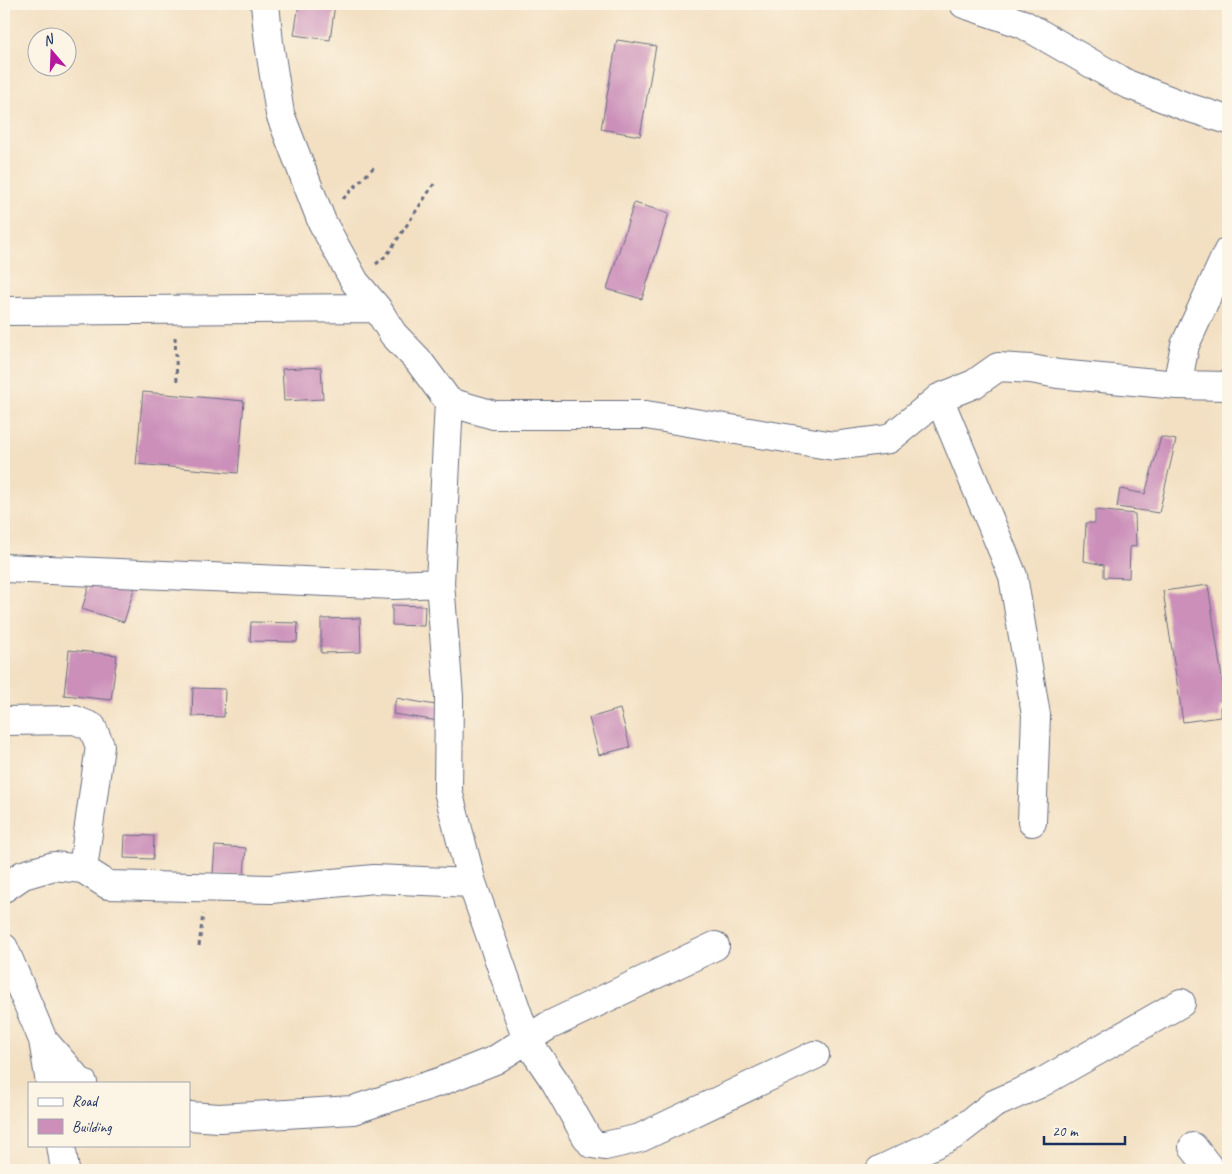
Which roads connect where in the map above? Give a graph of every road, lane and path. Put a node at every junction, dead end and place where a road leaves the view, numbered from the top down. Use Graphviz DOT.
graph roads {
  1 [pos="265,4"];
  2 [pos="964,4"];
  3 [pos="1228,120"];
  4 [pos="376,165"];
  5 [pos="434,184"];
  6 [pos="322,222"];
  7 [pos="1228,251"];
  8 [pos="355,282"];
  9 [pos="377,308"];
  10 [pos="173,309"];
  11 [pos="4,311"];
  12 [pos="177,382"];
  13 [pos="1177,385"];
  14 [pos="1228,386"];
  15 [pos="938,398"];
  16 [pos="448,402"];
  17 [pos="4,568"];
  18 [pos="440,583"];
  19 [pos="4,721"];
  20 [pos="1032,822"];
  21 [pos="83,869"];
  22 [pos="472,883"];
  23 [pos="4,888"];
  24 [pos="715,946"];
  25 [pos="4,948"];
  26 [pos="1181,1003"];
  27 [pos="42,1040"];
  28 [pos="527,1040"];
  29 [pos="815,1055"];
  30 [pos="50,1082"];
  31 [pos="81,1082"];
  32 [pos="190,1116"];
  33 [pos="61,1146"];
  34 [pos="1193,1147"];
  35 [pos="65,1170"];
  36 [pos="880,1170"];
  37 [pos="1211,1170"];
  1 -- 6 [label="street"];
  2 -- 3 [label="street"];
  4 -- 6 [label="path"];
  5 -- 8 [label="path"];
  6 -- 8 [label="street"];
  7 -- 13 [label="street"];
  8 -- 9 [label="street"];
  9 -- 10 [label="street"];
  9 -- 16 [label="street"];
  10 -- 11 [label="street"];
  10 -- 12 [label="path"];
  13 -- 14 [label="street"];
  13 -- 15 [label="street"];
  15 -- 16 [label="street"];
  15 -- 20 [label="street"];
  16 -- 18 [label="street"];
  17 -- 18 [label="street"];
  18 -- 22 [label="street"];
  19 -- 21 [label="street"];
  21 -- 22 [label="street"];
  21 -- 23 [label="street"];
  22 -- 28 [label="street"];
  24 -- 28 [label="street"];
  25 -- 27 [label="street"];
  26 -- 36 [label="street"];
  27 -- 30 [label="street"];
  27 -- 31 [label="street"];
  28 -- 29 [label="street"];
  28 -- 32 [label="street"];
  33 -- 35 [label="street"];
  34 -- 37 [label="street"];
}
